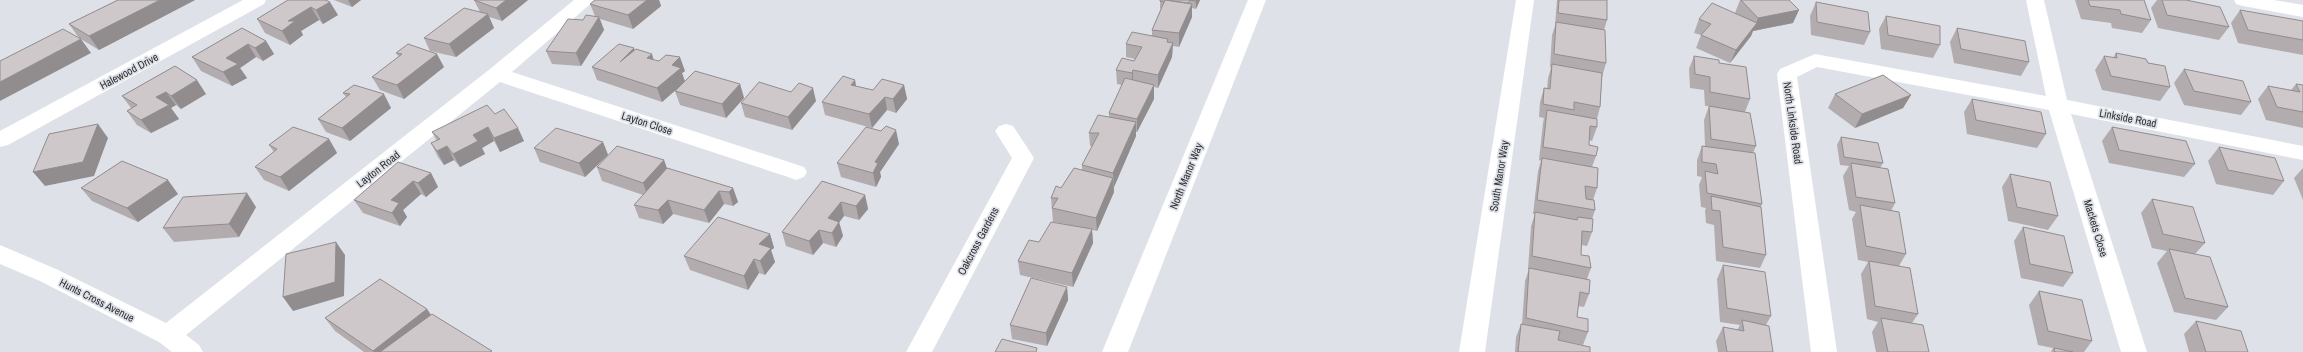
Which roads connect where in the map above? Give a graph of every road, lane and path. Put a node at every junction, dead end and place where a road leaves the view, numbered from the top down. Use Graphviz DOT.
graph roads {
  1 [pos="257,0"];
  2 [pos="586,0"];
  3 [pos="1257,0"];
  4 [pos="1525,0"];
  5 [pos="2035,0"];
  6 [pos="2243,0"];
  7 [pos="2303,11"];
  8 [pos="497,74"];
  9 [pos="2058,105"];
  10 [pos="1006,131"];
  11 [pos="0,140"];
  12 [pos="2303,153"];
  13 [pos="796,172"];
  14 [pos="0,254"];
  15 [pos="168,335"];
  16 [pos="190,352"];
  17 [pos="919,352"];
  18 [pos="1114,352"];
  19 [pos="1472,352"];
  20 [pos="1824,352"];
  21 [pos="2134,352"];
  1 -- 11 [label="street, Halewood Drive"];
  2 -- 8 [label="street, Layton Road"];
  3 -- 18 [label="street, North Manor Way"];
  4 -- 19 [label="street, South Manor Way"];
  5 -- 9 [label="street"];
  6 -- 7 [label="street"];
  8 -- 13 [label="street, Layton Close"];
  8 -- 15 [label="street, Layton Road"];
  9 -- 12 [label="street, Linkside Road"];
  9 -- 20 [label="street, North Linkside Road"];
  9 -- 21 [label="street, Mackets Close"];
  10 -- 17 [label="street, Oakcross Gardens"];
  14 -- 15 [label="street, Hunts Cross Avenue"];
  15 -- 16 [label="street, Hunts Cross Avenue"];
}
